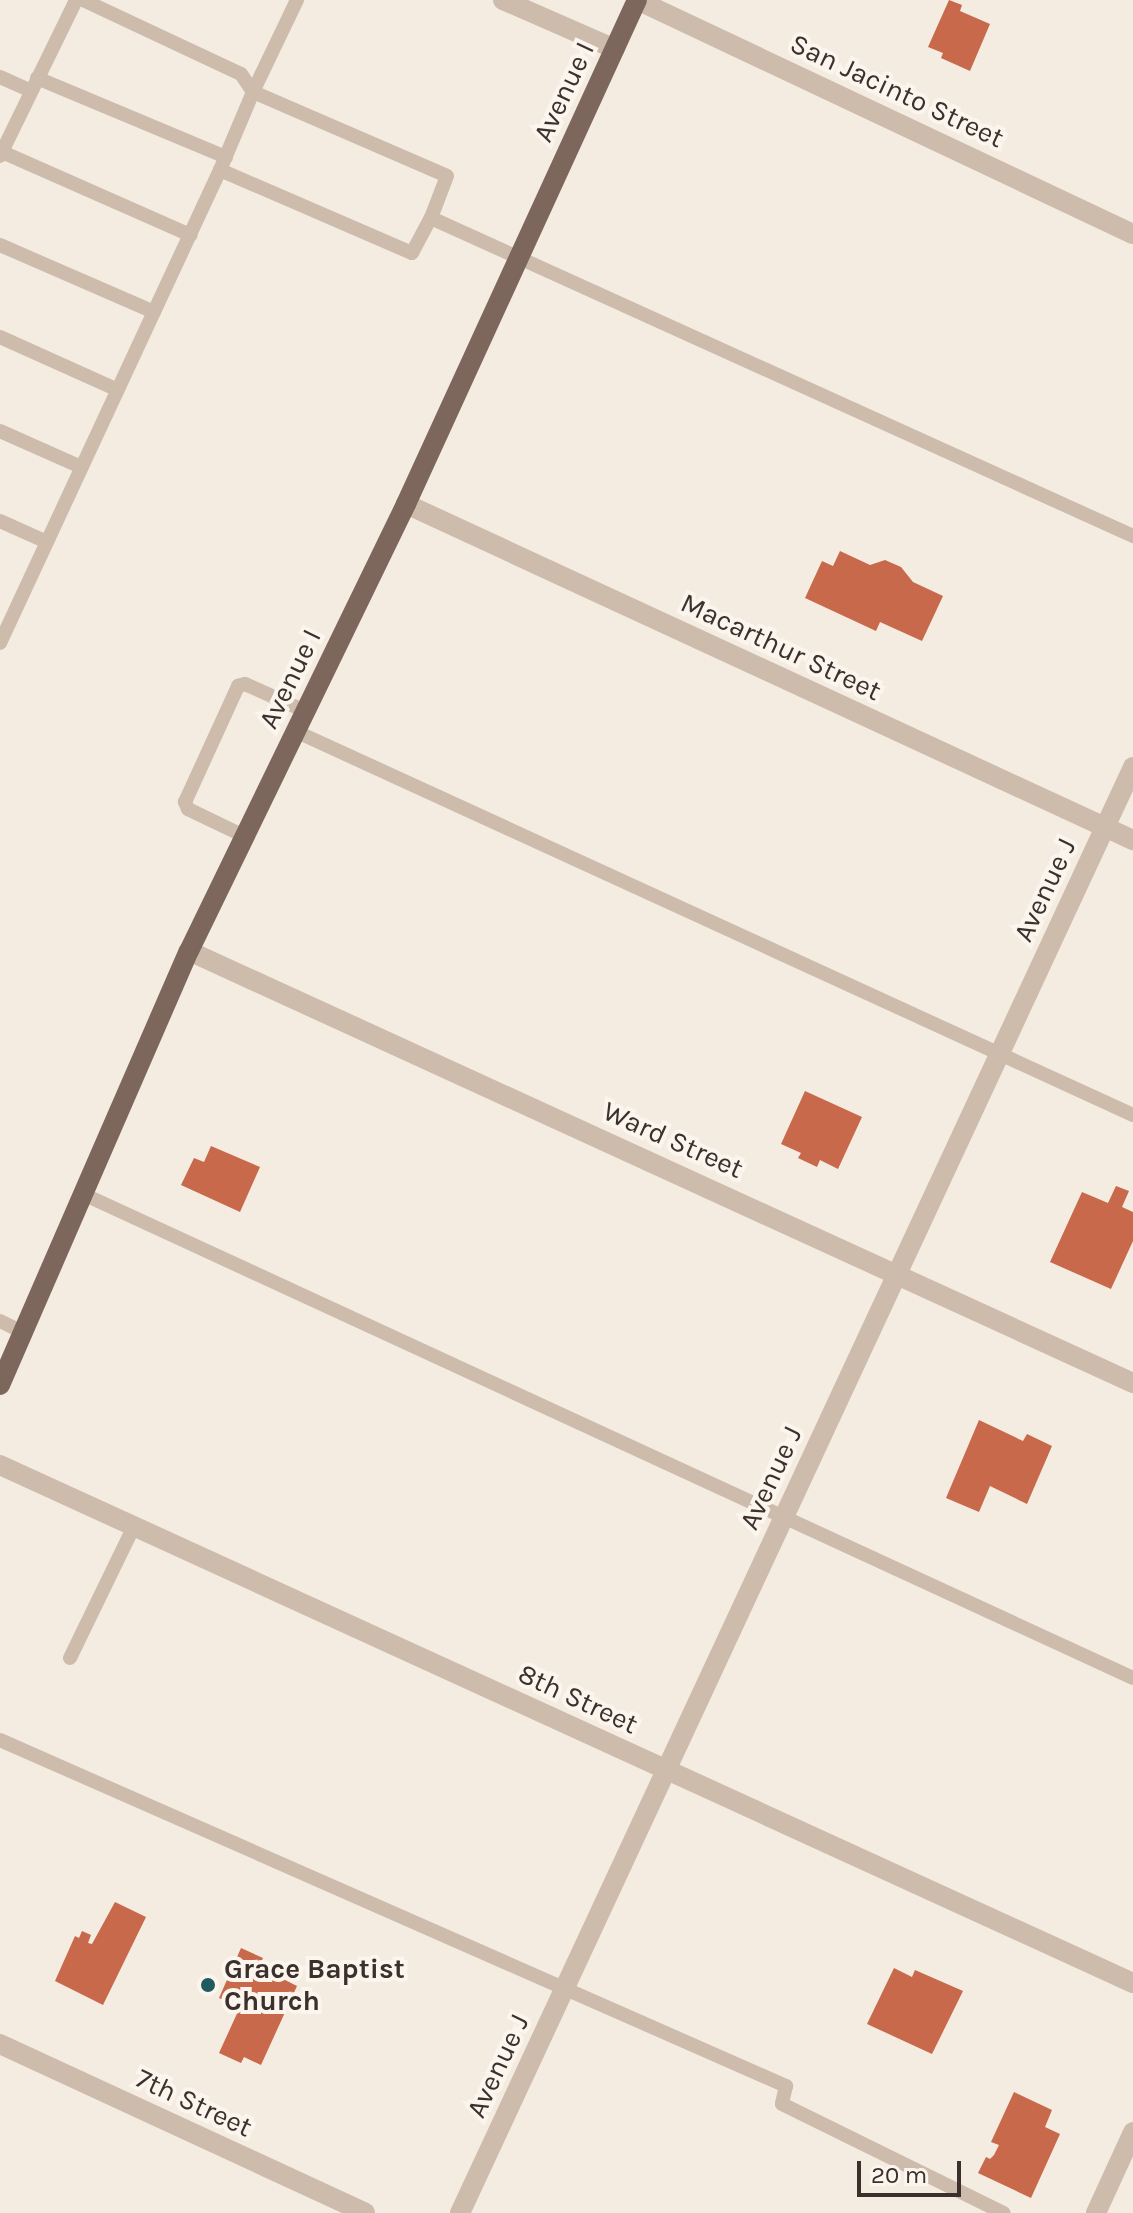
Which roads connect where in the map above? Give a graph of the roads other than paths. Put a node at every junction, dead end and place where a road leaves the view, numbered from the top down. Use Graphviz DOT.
graph roads {
  1 [pos="76,0"];
  2 [pos="83,0"];
  3 [pos="503,0"];
  4 [pos="637,0"];
  5 [pos="294,1"];
  6 [pos="615,49"];
  7 [pos="0,77"];
  8 [pos="34,84"];
  9 [pos="253,92"];
  10 [pos="1,154"];
  11 [pos="223,163"];
  12 [pos="431,218"];
  13 [pos="1133,234"];
  14 [pos="190,235"];
  15 [pos="0,245"];
  16 [pos="519,255"];
  17 [pos="154,312"];
  18 [pos="0,337"];
  19 [pos="118,390"];
  20 [pos="0,431"];
  21 [pos="81,467"];
  22 [pos="406,504"];
  23 [pos="0,521"];
  24 [pos="1133,536"];
  25 [pos="47,542"];
  26 [pos="5,619"];
  27 [pos="0,643"];
  28 [pos="305,711"];
  29 [pos="295,731"];
  30 [pos="1133,767"];
  31 [pos="1105,827"];
  32 [pos="244,836"];
  33 [pos="1133,840"];
  34 [pos="189,951"];
  35 [pos="1000,1054"];
  36 [pos="1133,1115"];
  37 [pos="83,1194"];
  38 [pos="898,1273"];
  39 [pos="0,1321"];
  40 [pos="23,1332"];
  41 [pos="1133,1383"];
  42 [pos="0,1385"];
  43 [pos="0,1465"];
  44 [pos="784,1517"];
  45 [pos="134,1526"];
  46 [pos="70,1658"];
  47 [pos="1133,1678"];
  48 [pos="0,1740"];
  49 [pos="667,1770"];
  50 [pos="1133,1983"];
  51 [pos="564,1990"];
  52 [pos="0,2044"];
  53 [pos="1133,2132"];
  54 [pos="365,2213"];
  55 [pos="460,2213"];
  56 [pos="1004,2213"];
  57 [pos="1096,2213"];
  1 -- 8 [label="lane"];
  2 -- 9 [label="lane"];
  3 -- 6 [label="street"];
  4 -- 6 [label="main road, Avenue I"];
  4 -- 13 [label="street, San Jacinto Street"];
  5 -- 9 [label="lane"];
  6 -- 16 [label="main road, Avenue I"];
  7 -- 8 [label="lane"];
  8 -- 10 [label="lane"];
  8 -- 11 [label="lane"];
  9 -- 11 [label="lane"];
  9 -- 12 [label="lane"];
  10 -- 14 [label="lane"];
  11 -- 12 [label="lane"];
  11 -- 14 [label="lane"];
  12 -- 16 [label="lane"];
  14 -- 17 [label="lane"];
  15 -- 17 [label="lane"];
  16 -- 22 [label="main road, Avenue I"];
  16 -- 24 [label="lane"];
  17 -- 19 [label="lane"];
  18 -- 19 [label="lane"];
  19 -- 21 [label="lane"];
  20 -- 21 [label="lane"];
  21 -- 25 [label="lane"];
  22 -- 28 [label="main road, Avenue I"];
  22 -- 31 [label="street, Macarthur Street"];
  23 -- 25 [label="lane"];
  25 -- 26 [label="lane"];
  26 -- 27 [label="lane"];
  28 -- 29 [label="main road, Avenue I"];
  28 -- 32 [label="lane"];
  29 -- 32 [label="main road, Avenue I"];
  29 -- 35 [label="lane"];
  30 -- 31 [label="street, Avenue J"];
  31 -- 33 [label="street, Macarthur Street"];
  31 -- 35 [label="street, Avenue J"];
  32 -- 34 [label="main road, Avenue I"];
  34 -- 37 [label="main road, Avenue I"];
  34 -- 38 [label="street, Ward Street"];
  35 -- 36 [label="lane"];
  35 -- 38 [label="street, Avenue J"];
  37 -- 40 [label="main road, Avenue I"];
  37 -- 44 [label="lane"];
  38 -- 41 [label="street, Ward Street"];
  38 -- 44 [label="street, Avenue J"];
  39 -- 40 [label="lane"];
  40 -- 42 [label="main road, Avenue I"];
  43 -- 45 [label="street, 8th Street"];
  44 -- 47 [label="lane"];
  44 -- 49 [label="street, Avenue J"];
  45 -- 46 [label="lane"];
  45 -- 49 [label="street, 8th Street"];
  48 -- 51 [label="lane"];
  49 -- 50 [label="street, 8th Street"];
  49 -- 51 [label="street, Avenue J"];
  51 -- 55 [label="street, Avenue J"];
  51 -- 56 [label="lane"];
  52 -- 54 [label="street, 7th Street"];
  53 -- 57 [label="street"];
}
